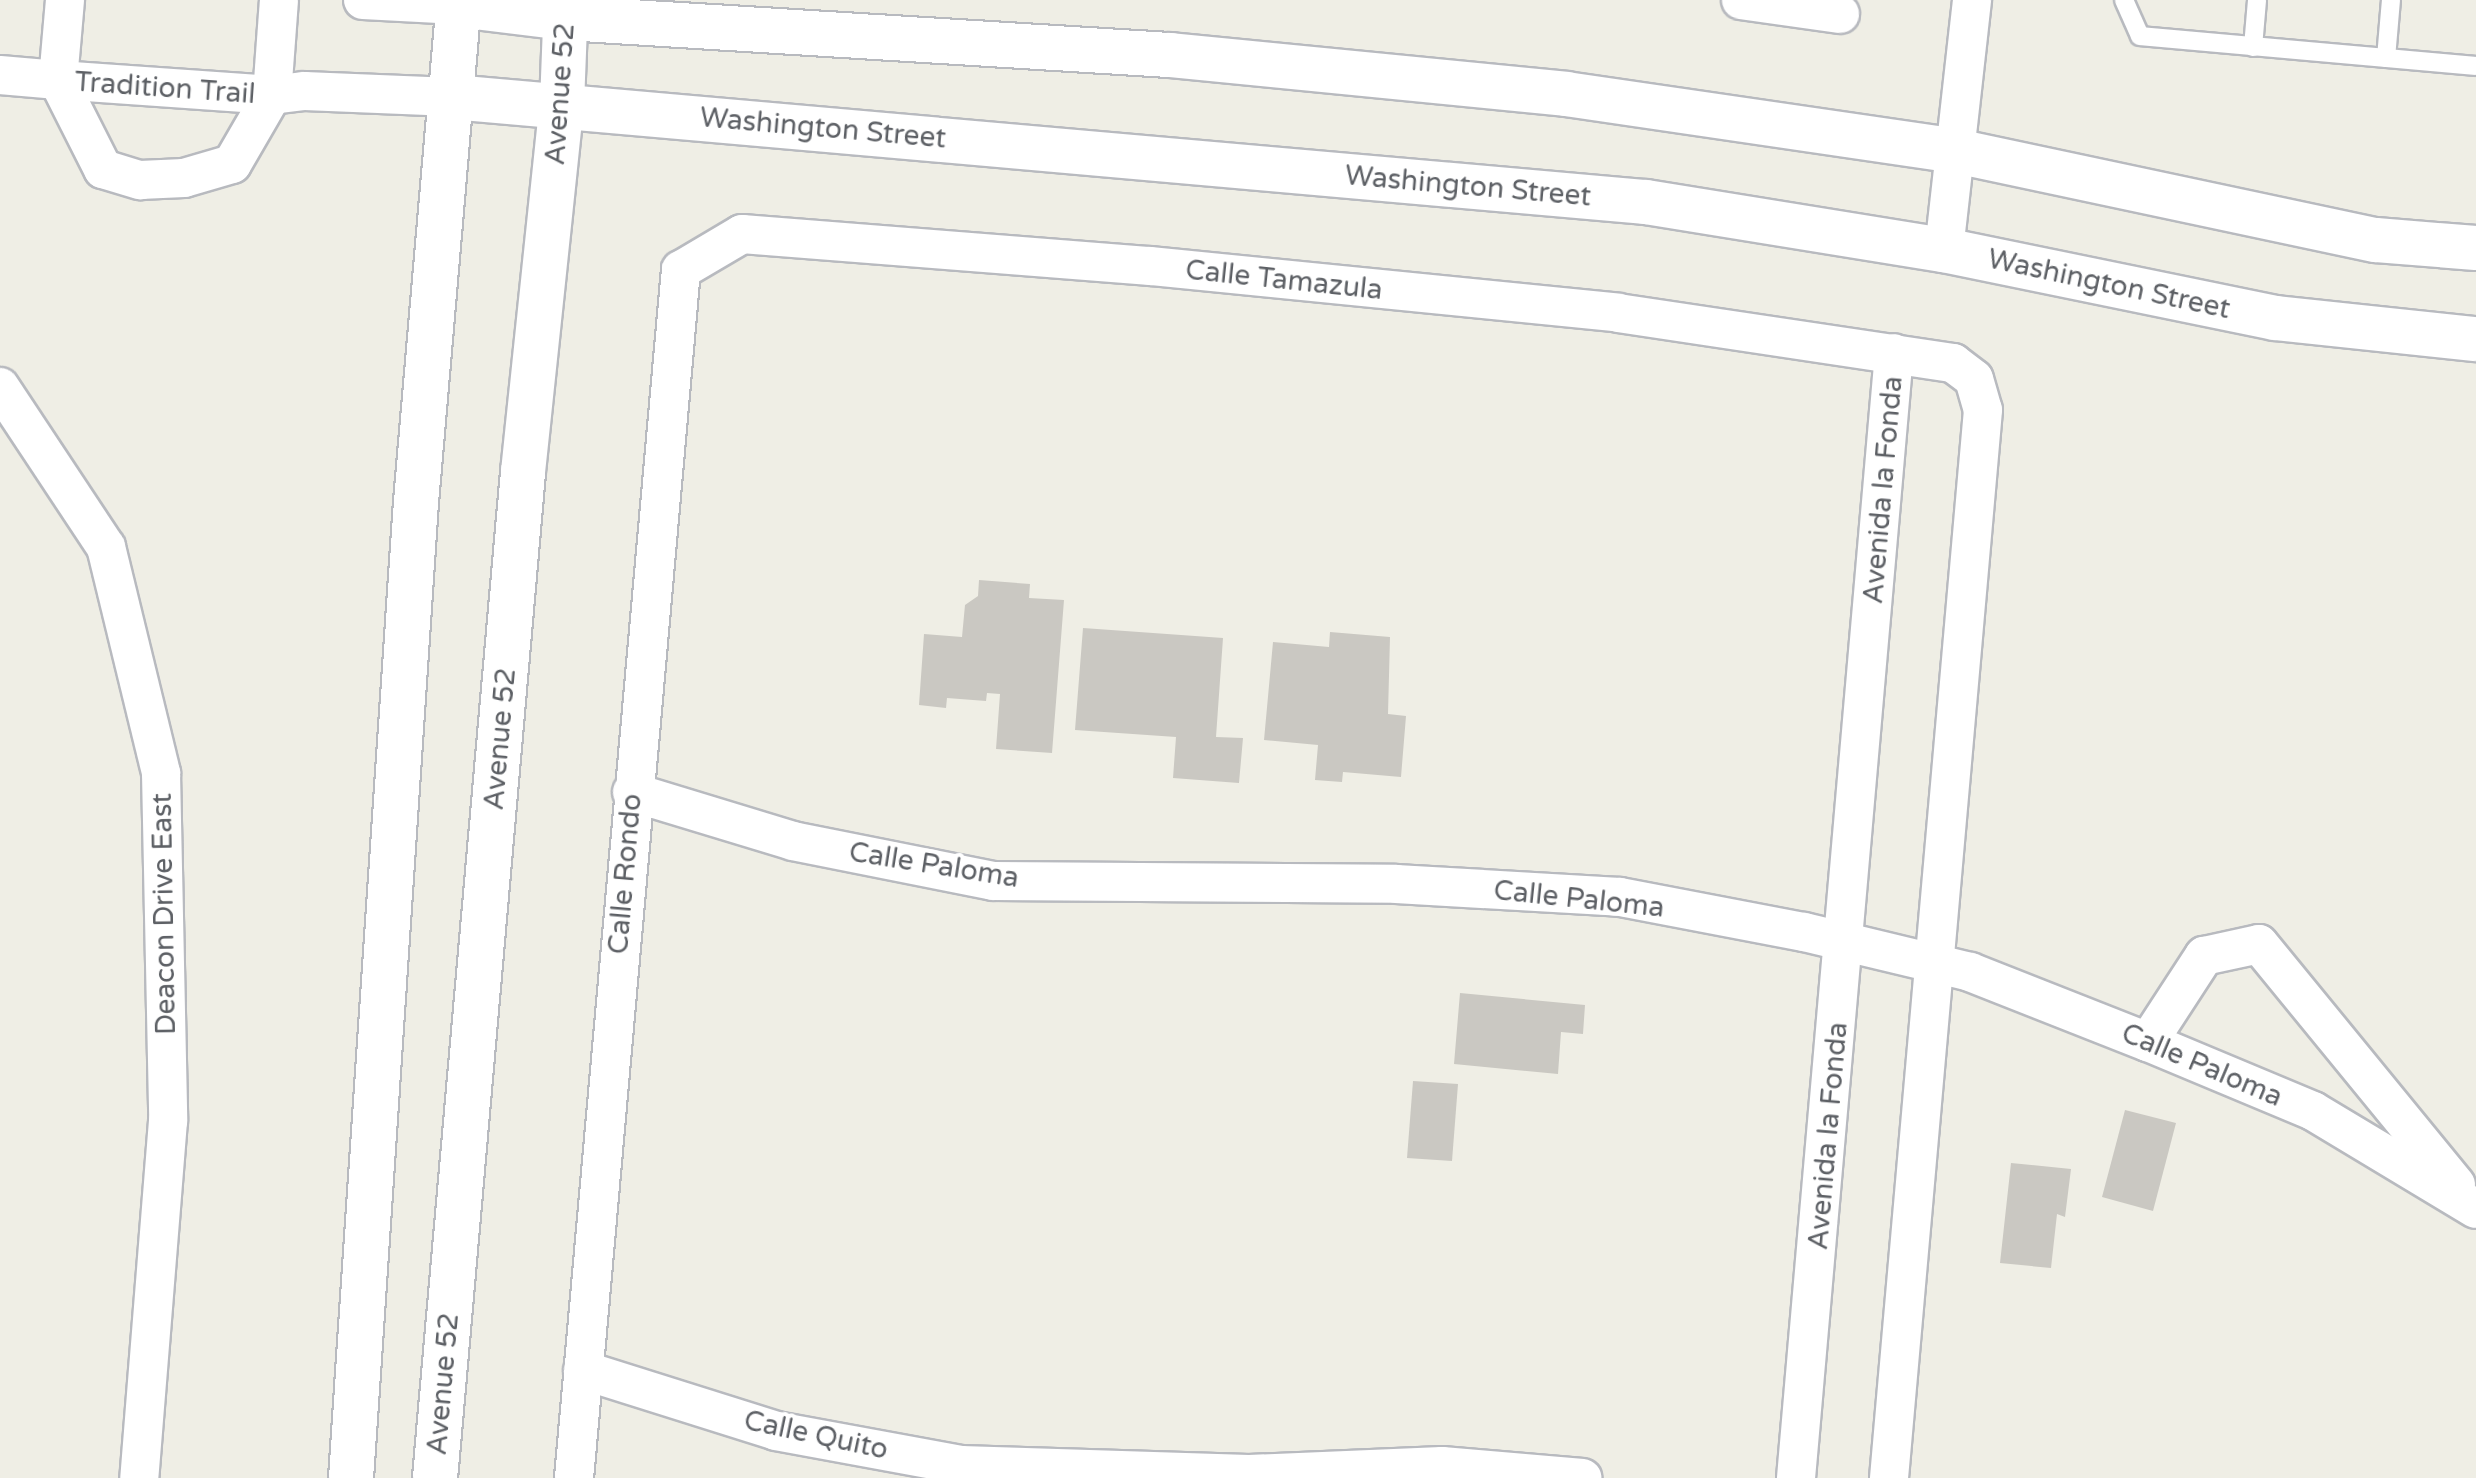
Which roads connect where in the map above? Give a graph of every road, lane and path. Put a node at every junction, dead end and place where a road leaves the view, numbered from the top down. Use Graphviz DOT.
graph roads {
  1 [pos="65,0"];
  2 [pos="279,0"];
  3 [pos="363,0"];
  4 [pos="1741,0"];
  5 [pos="1972,0"];
  6 [pos="2124,0"];
  7 [pos="2257,0"];
  8 [pos="2391,0"];
  9 [pos="459,3"];
  10 [pos="566,9"];
  11 [pos="1840,14"];
  12 [pos="2253,47"];
  13 [pos="2386,58"];
  14 [pos="2476,66"];
  15 [pos="0,75"];
  16 [pos="58,80"];
  17 [pos="272,95"];
  18 [pos="452,97"];
  19 [pos="562,104"];
  20 [pos="1956,151"];
  21 [pos="2476,248"];
  22 [pos="1944,250"];
  23 [pos="681,270"];
  24 [pos="2476,339"];
  25 [pos="1894,353"];
  26 [pos="0,387"];
  27 [pos="632,792"];
  28 [pos="1846,942"];
  29 [pos="1932,963"];
  30 [pos="2148,1042"];
  31 [pos="2476,1209"];
  32 [pos="583,1370"];
  33 [pos="1249,1476"];
  34 [pos="139,1478"];
  35 [pos="351,1478"];
  36 [pos="435,1478"];
  37 [pos="574,1478"];
  38 [pos="1582,1478"];
  39 [pos="1796,1478"];
  40 [pos="1889,1478"];
  1 -- 16 [label="street"];
  2 -- 17 [label="street"];
  3 -- 9 [label="street"];
  4 -- 11 [label="street"];
  5 -- 20 [label="street"];
  6 -- 12 [label="lane"];
  7 -- 12 [label="lane"];
  8 -- 13 [label="lane"];
  9 -- 10 [label="main road"];
  9 -- 18 [label="main road"];
  10 -- 19 [label="main road, Avenue 52"];
  10 -- 20 [label="main road"];
  12 -- 13 [label="lane"];
  13 -- 14 [label="lane"];
  15 -- 16 [label="street, Tradition Trail"];
  16 -- 17 [label="street, Tradition Trail"];
  16 -- 17 [label="street, Tradition Trail"];
  17 -- 18 [label="street, Tradition Trail"];
  18 -- 19 [label="main road, Washington Street"];
  18 -- 35 [label="main road"];
  19 -- 22 [label="main road, Washington Street"];
  19 -- 36 [label="main road, Avenue 52"];
  20 -- 21 [label="main road"];
  20 -- 22 [label="street"];
  22 -- 24 [label="main road, Washington Street"];
  23 -- 25 [label="street, Calle Tamazula"];
  23 -- 27 [label="street, Calle Rondo"];
  25 -- 28 [label="street, Avenida la Fonda"];
  25 -- 29 [label="street, Avenida la Fonda"];
  26 -- 34 [label="street, Deacon Drive East"];
  27 -- 28 [label="street, Calle Paloma"];
  27 -- 32 [label="street, Calle Rondo"];
  28 -- 29 [label="street, Calle Paloma"];
  28 -- 39 [label="street, Avenida la Fonda"];
  29 -- 30 [label="street, Calle Paloma"];
  29 -- 40 [label="street, Avenida la Fonda"];
  30 -- 31 [label="street, Calle Paloma"];
  30 -- 31 [label="street"];
  32 -- 33 [label="street, Calle Quito"];
  32 -- 37 [label="street, Calle Rondo"];
  33 -- 38 [label="street, Calle Quito"];
}
